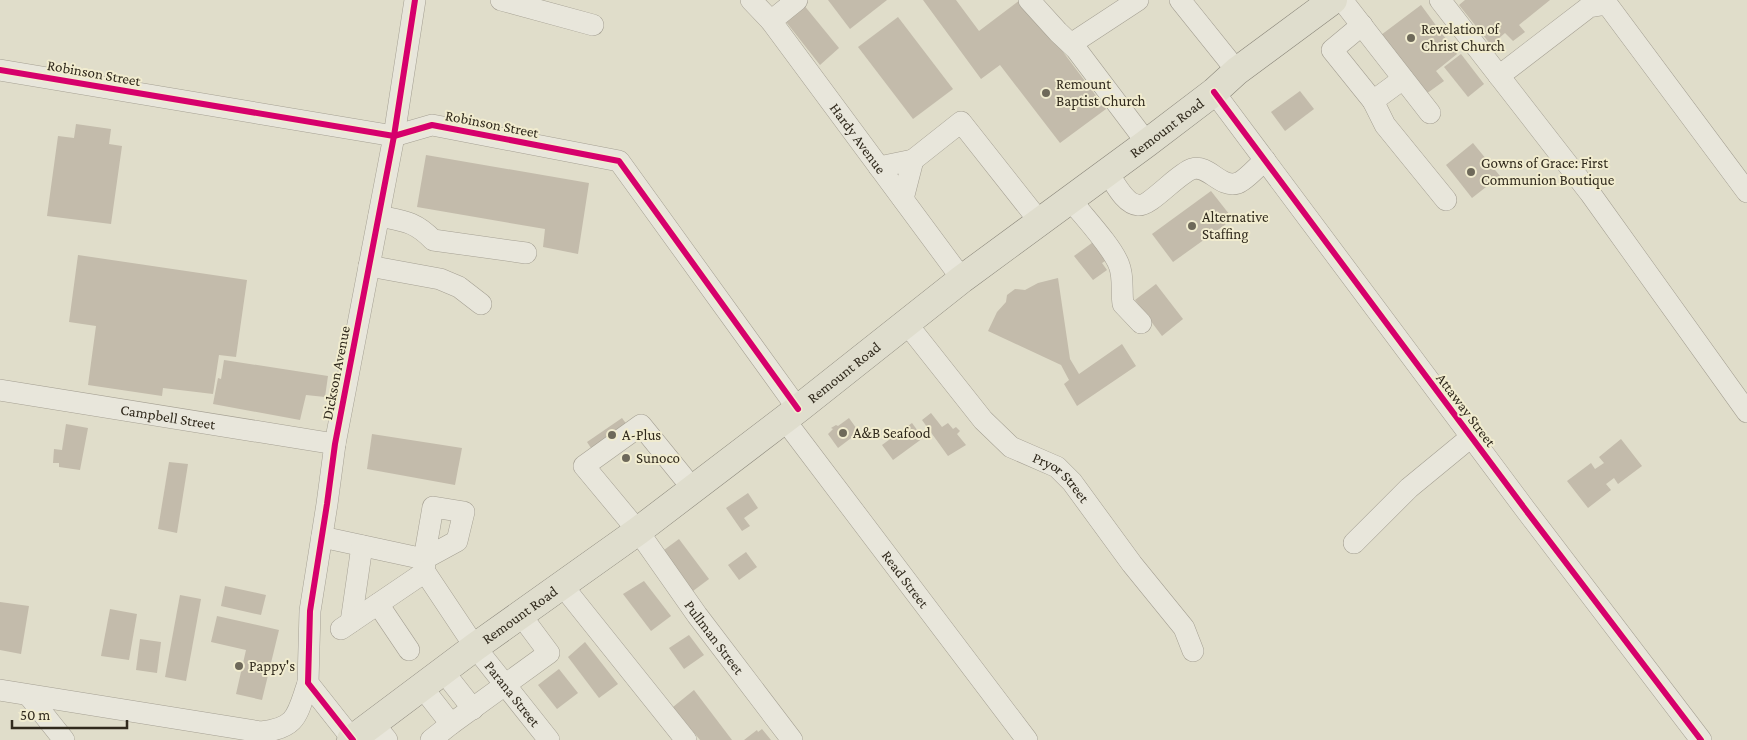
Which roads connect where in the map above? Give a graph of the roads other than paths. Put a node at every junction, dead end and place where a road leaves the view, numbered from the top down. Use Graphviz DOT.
graph roads {
  1 [pos="415,0"];
  2 [pos="501,0"];
  3 [pos="751,0"];
  4 [pos="797,0"];
  5 [pos="1029,0"];
  6 [pos="1138,0"];
  7 [pos="1180,0"];
  8 [pos="1333,0"];
  9 [pos="1342,0"];
  10 [pos="1440,0"];
  11 [pos="771,21"];
  12 [pos="593,25"];
  13 [pos="1362,25"];
  14 [pos="1071,44"];
  15 [pos="0,70"];
  16 [pos="1237,71"];
  17 [pos="1499,76"];
  18 [pos="1403,79"];
  19 [pos="1214,92"];
  20 [pos="1374,101"];
  21 [pos="1430,114"];
  22 [pos="394,136"];
  23 [pos="1146,143"];
  24 [pos="913,160"];
  25 [pos="1265,160"];
  26 [pos="879,167"];
  27 [pos="1107,172"];
  28 [pos="1747,192"];
  29 [pos="903,199"];
  30 [pos="1070,199"];
  31 [pos="1446,200"];
  32 [pos="379,216"];
  33 [pos="1040,222"];
  34 [pos="526,253"];
  35 [pos="369,266"];
  36 [pos="962,279"];
  37 [pos="481,304"];
  38 [pos="1141,323"];
  39 [pos="908,324"];
  40 [pos="1,394"];
  41 [pos="1747,412"];
  42 [pos="792,414"];
  43 [pos="1471,437"];
  44 [pos="335,444"];
  45 [pos="693,489"];
  46 [pos="638,531"];
  47 [pos="322,537"];
  48 [pos="1354,543"];
  49 [pos="362,546"];
  50 [pos="424,565"];
  51 [pos="562,585"];
  52 [pos="378,604"];
  53 [pos="520,614"];
  54 [pos="475,647"];
  55 [pos="409,650"];
  56 [pos="1193,652"];
  57 [pos="443,670"];
  58 [pos="308,683"];
  59 [pos="505,685"];
  60 [pos="422,687"];
  61 [pos="0,690"];
  62 [pos="29,696"];
  63 [pos="473,709"];
  64 [pos="451,724"];
  65 [pos="380,732"];
  66 [pos="64,740"];
  67 [pos="352,740"];
  68 [pos="431,740"];
  69 [pos="549,740"];
  70 [pos="686,740"];
  71 [pos="792,740"];
  72 [pos="1027,740"];
  73 [pos="1701,740"];
  1 -- 22 [label="street, Dickson Avenue"];
  2 -- 12 [label="street"];
  3 -- 11 [label="street, Hardy Avenue"];
  4 -- 11 [label="street"];
  5 -- 14 [label="street"];
  6 -- 14 [label="street"];
  7 -- 16 [label="street"];
  8 -- 16 [label="main road, Remount Road"];
  9 -- 13 [label="street"];
  10 -- 17 [label="street"];
  11 -- 26 [label="street, Hardy Avenue"];
  13 -- 18 [label="street"];
  13 -- 20 [label="street"];
  14 -- 23 [label="street"];
  15 -- 22 [label="street, Robinson Street"];
  16 -- 19 [label="main road, Remount Road"];
  17 -- 28 [label="street"];
  17 -- 41 [label="street"];
  18 -- 20 [label="street"];
  18 -- 21 [label="street"];
  19 -- 23 [label="main road, Remount Road"];
  19 -- 25 [label="street, Attaway Street"];
  20 -- 31 [label="street"];
  22 -- 32 [label="street, Dickson Avenue"];
  22 -- 42 [label="street, Robinson Street"];
  23 -- 27 [label="main road, Remount Road"];
  24 -- 26 [label="street"];
  24 -- 29 [label="street"];
  24 -- 33 [label="street"];
  25 -- 27 [label="street"];
  25 -- 43 [label="street, Attaway Street"];
  26 -- 29 [label="street, Hardy Avenue"];
  27 -- 30 [label="main road, Remount Road"];
  29 -- 36 [label="street, Hardy Avenue"];
  30 -- 33 [label="main road, Remount Road"];
  30 -- 38 [label="street"];
  32 -- 34 [label="street"];
  32 -- 35 [label="street, Dickson Avenue"];
  33 -- 36 [label="main road, Remount Road"];
  35 -- 37 [label="street"];
  35 -- 44 [label="street, Dickson Avenue"];
  36 -- 39 [label="main road, Remount Road"];
  39 -- 42 [label="main road, Remount Road"];
  39 -- 56 [label="street, Pryor Street"];
  40 -- 44 [label="street, Campbell Street"];
  42 -- 45 [label="main road, Remount Road"];
  42 -- 72 [label="street, Read Street"];
  43 -- 48 [label="street"];
  43 -- 73 [label="street, Attaway Street"];
  44 -- 47 [label="street, Dickson Avenue"];
  45 -- 46 [label="main road, Remount Road"];
  45 -- 46 [label="street, Pullman Street"];
  46 -- 51 [label="main road, Remount Road"];
  46 -- 71 [label="street, Pullman Street"];
  47 -- 49 [label="street"];
  47 -- 58 [label="street, Dickson Avenue"];
  49 -- 50 [label="street"];
  49 -- 52 [label="street"];
  50 -- 52 [label="street"];
  50 -- 54 [label="street, Parana Street"];
  51 -- 53 [label="main road, Remount Road"];
  51 -- 70 [label="street"];
  52 -- 55 [label="street"];
  53 -- 54 [label="main road, Remount Road"];
  53 -- 59 [label="street"];
  54 -- 57 [label="main road, Remount Road"];
  54 -- 59 [label="street, Parana Street"];
  57 -- 60 [label="main road, Remount Road"];
  57 -- 63 [label="street"];
  58 -- 62 [label="street, Dickson Avenue"];
  58 -- 67 [label="street"];
  59 -- 63 [label="street"];
  59 -- 69 [label="street, Parana Street"];
  60 -- 64 [label="street"];
  60 -- 65 [label="main road, Remount Road"];
  61 -- 62 [label="street"];
  62 -- 66 [label="street"];
  63 -- 64 [label="street"];
  64 -- 68 [label="street"];
  65 -- 67 [label="main road, Remount Road"];
}
